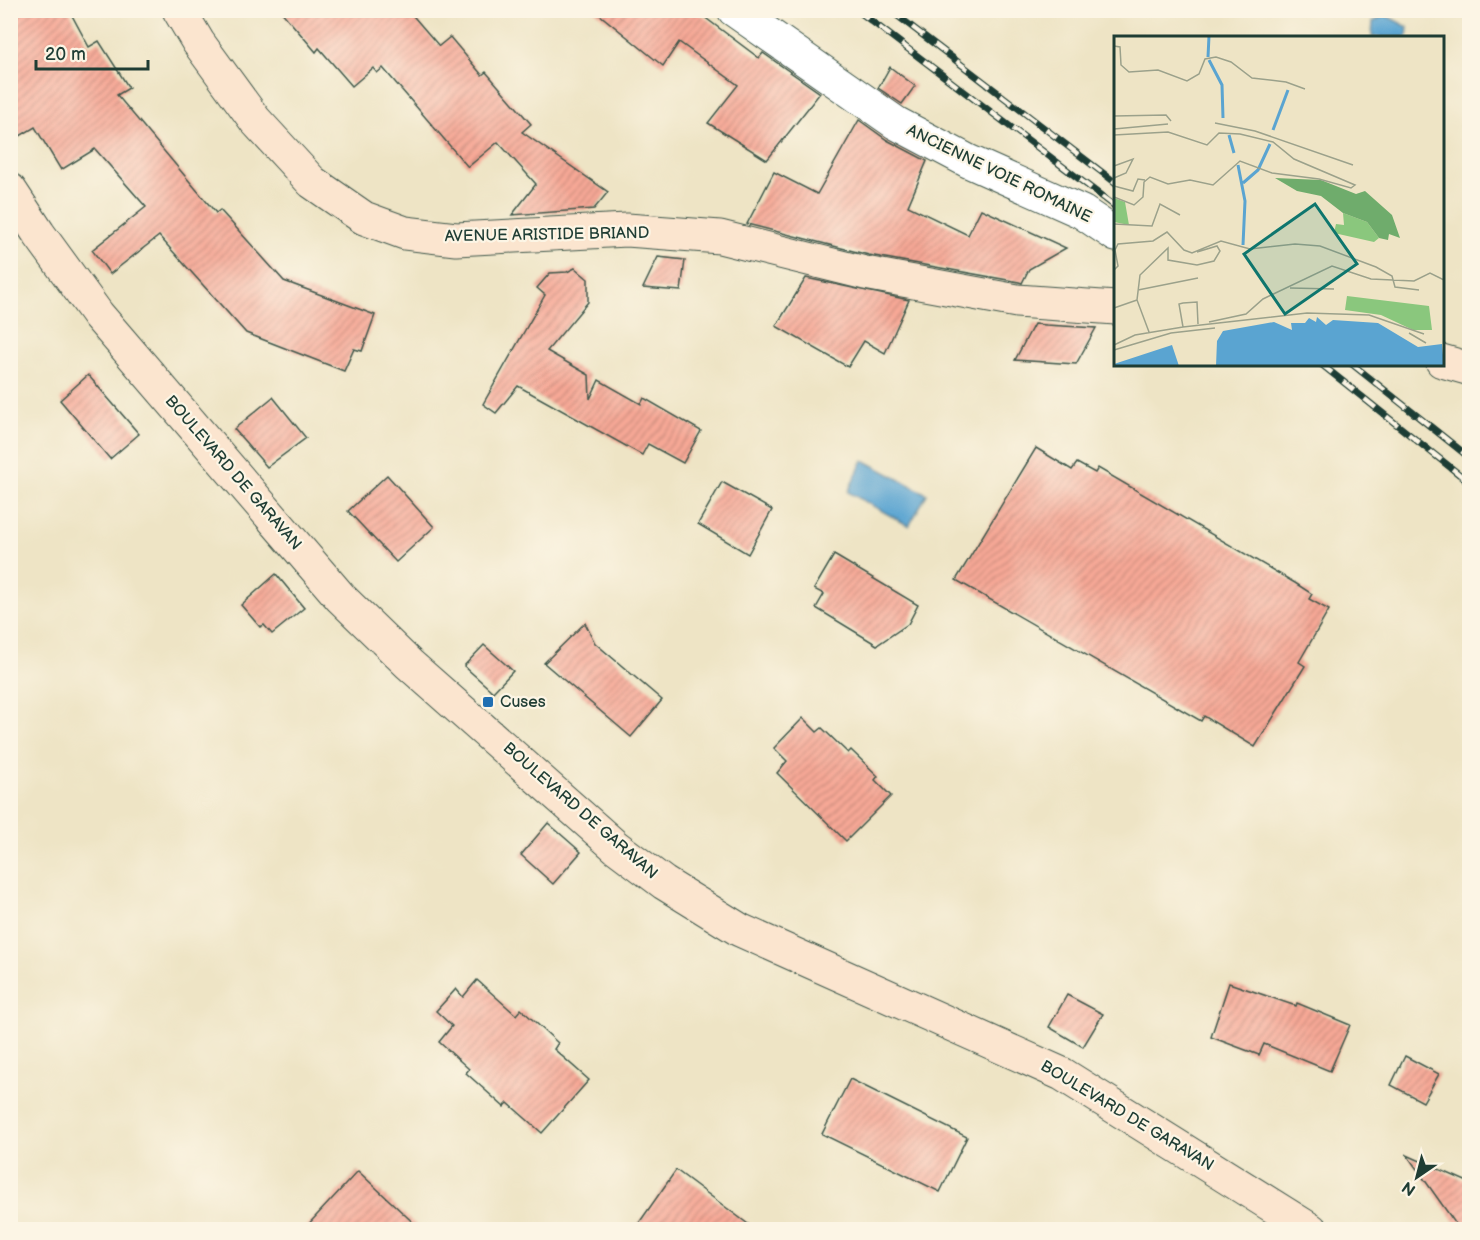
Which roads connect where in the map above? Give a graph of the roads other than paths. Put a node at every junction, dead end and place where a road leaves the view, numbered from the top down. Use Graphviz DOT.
graph roads {
  1 [pos="178,10"];
  2 [pos="734,10"];
  3 [pos="10,190"];
  4 [pos="1114,234"];
  5 [pos="1114,308"];
  6 [pos="1444,361"];
  7 [pos="1470,369"];
  8 [pos="1311,1230"];
  1 -- 5 [label="street, AVENUE ARISTIDE BRIAND"];
  2 -- 4 [label="street, ANCIENNE VOIE ROMAINE"];
  3 -- 8 [label="street, BOULEVARD DE GARAVAN"];
  6 -- 7 [label="street"];
}
